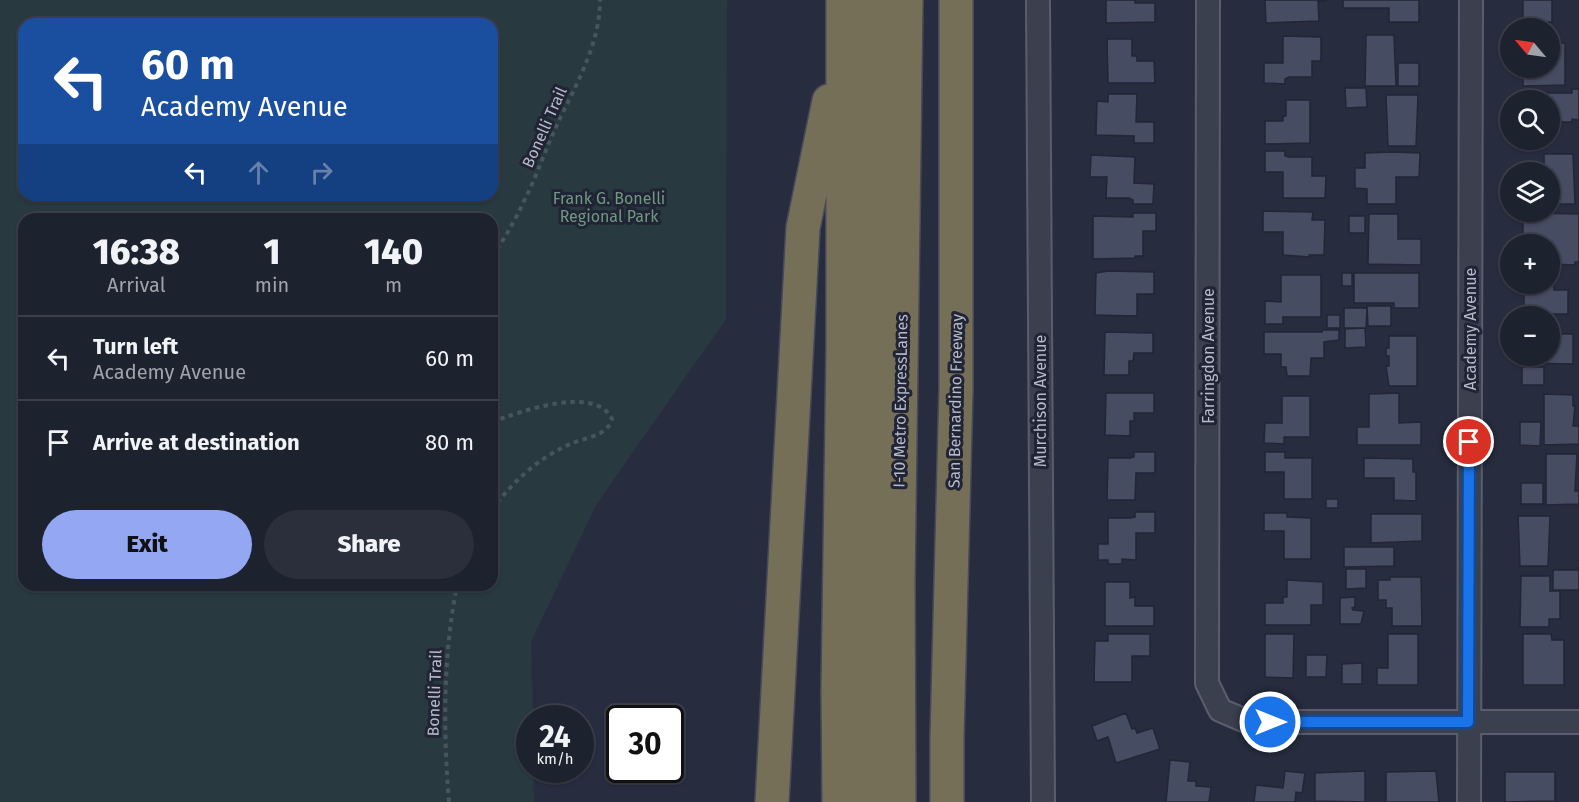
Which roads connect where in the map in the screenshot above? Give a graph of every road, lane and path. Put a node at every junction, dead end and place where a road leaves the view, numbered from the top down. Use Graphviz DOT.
graph roads {
  1 [pos="600,0"];
  2 [pos="843,0"];
  3 [pos="876,0"];
  4 [pos="906,0"];
  5 [pos="956,0"];
  6 [pos="1038,0"];
  7 [pos="1208,0"];
  8 [pos="1471,0"];
  9 [pos="843,34"];
  10 [pos="498,247"];
  11 [pos="498,420"];
  12 [pos="498,502"];
  13 [pos="456,591"];
  14 [pos="1468,722"];
  15 [pos="1579,722"];
  16 [pos="449,802"];
  17 [pos="772,802"];
  18 [pos="839,802"];
  19 [pos="866,802"];
  20 [pos="899,802"];
  21 [pos="947,802"];
  22 [pos="1043,802"];
  23 [pos="1469,802"];
  1 -- 10 [label="path, Bonelli Trail"];
  2 -- 9 [label="highway"];
  3 -- 19 [label="highway, I-10 Metro ExpressLanes"];
  4 -- 20 [label="highway, I-10 Metro ExpressLanes"];
  5 -- 21 [label="highway, San Bernardino Freeway"];
  6 -- 22 [label="street, Murchison Avenue"];
  7 -- 14 [label="street, Farringdon Avenue"];
  8 -- 14 [label="street, Academy Avenue"];
  9 -- 17 [label="highway"];
  9 -- 18 [label="highway"];
  11 -- 12 [label="path"];
  13 -- 16 [label="path, Bonelli Trail"];
  14 -- 15 [label="street"];
  14 -- 23 [label="street, Academy Avenue"];
}
